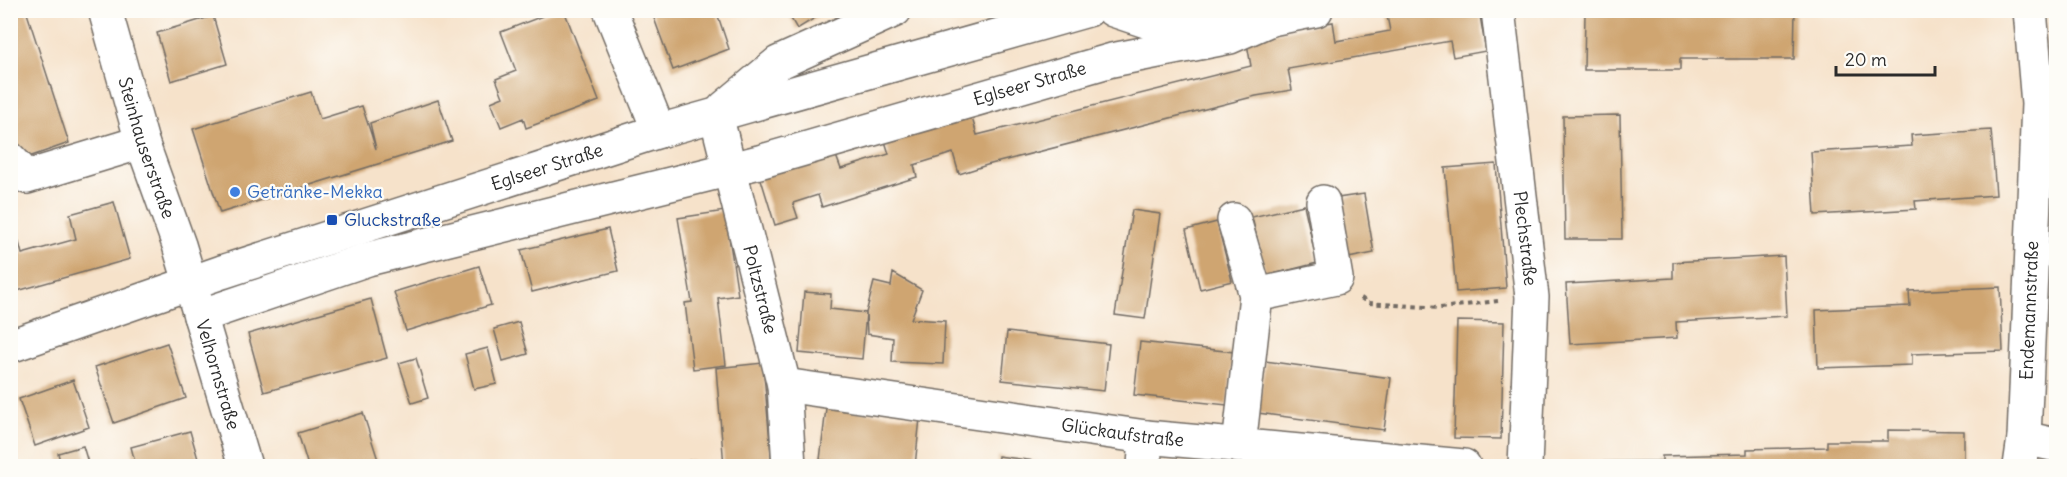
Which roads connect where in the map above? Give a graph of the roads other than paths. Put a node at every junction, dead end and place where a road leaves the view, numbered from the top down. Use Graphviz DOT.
graph roads {
  1 [pos="105,10"];
  2 [pos="610,10"];
  3 [pos="896,10"];
  4 [pos="1088,10"];
  5 [pos="1113,10"];
  6 [pos="1316,10"];
  7 [pos="1498,10"];
  8 [pos="2030,10"];
  9 [pos="1271,20"];
  10 [pos="2047,104"];
  11 [pos="716,115"];
  12 [pos="659,131"];
  13 [pos="142,142"];
  14 [pos="10,159"];
  15 [pos="729,169"];
  16 [pos="1323,202"];
  17 [pos="1234,220"];
  18 [pos="190,283"];
  19 [pos="1256,295"];
  20 [pos="200,316"];
  21 [pos="10,346"];
  22 [pos="784,385"];
  23 [pos="2056,445"];
  24 [pos="1239,446"];
  25 [pos="1145,452"];
  26 [pos="2022,452"];
  27 [pos="245,466"];
  28 [pos="789,466"];
  29 [pos="1464,466"];
  30 [pos="1525,466"];
  1 -- 13 [label="street, Steinhauserstraße"];
  2 -- 12 [label="street"];
  3 -- 11 [label="street"];
  4 -- 11 [label="street, Eglseer Straße"];
  5 -- 9 [label="street, Eglseer Straße"];
  6 -- 9 [label="street, Eglseer Straße"];
  7 -- 30 [label="street, Plechstraße"];
  8 -- 10 [label="street, Endemannstraße"];
  9 -- 15 [label="street, Eglseer Straße"];
  10 -- 26 [label="street, Endemannstraße"];
  11 -- 12 [label="street, Eglseer Straße"];
  11 -- 15 [label="street, Poltzstraße"];
  12 -- 18 [label="street, Eglseer Straße"];
  13 -- 14 [label="street"];
  13 -- 18 [label="street, Steinhauserstraße"];
  15 -- 20 [label="street, Eglseer Straße"];
  15 -- 22 [label="street, Poltzstraße"];
  16 -- 19 [label="street"];
  17 -- 19 [label="street"];
  18 -- 20 [label="street, Velhornstraße"];
  18 -- 21 [label="street, Eglseer Straße"];
  19 -- 24 [label="street"];
  20 -- 27 [label="street, Velhornstraße"];
  22 -- 25 [label="street, Glückaufstraße"];
  22 -- 28 [label="street, Poltzstraße"];
  23 -- 26 [label="street"];
  24 -- 25 [label="street, Glückaufstraße"];
  24 -- 29 [label="street, Glückaufstraße"];
}
